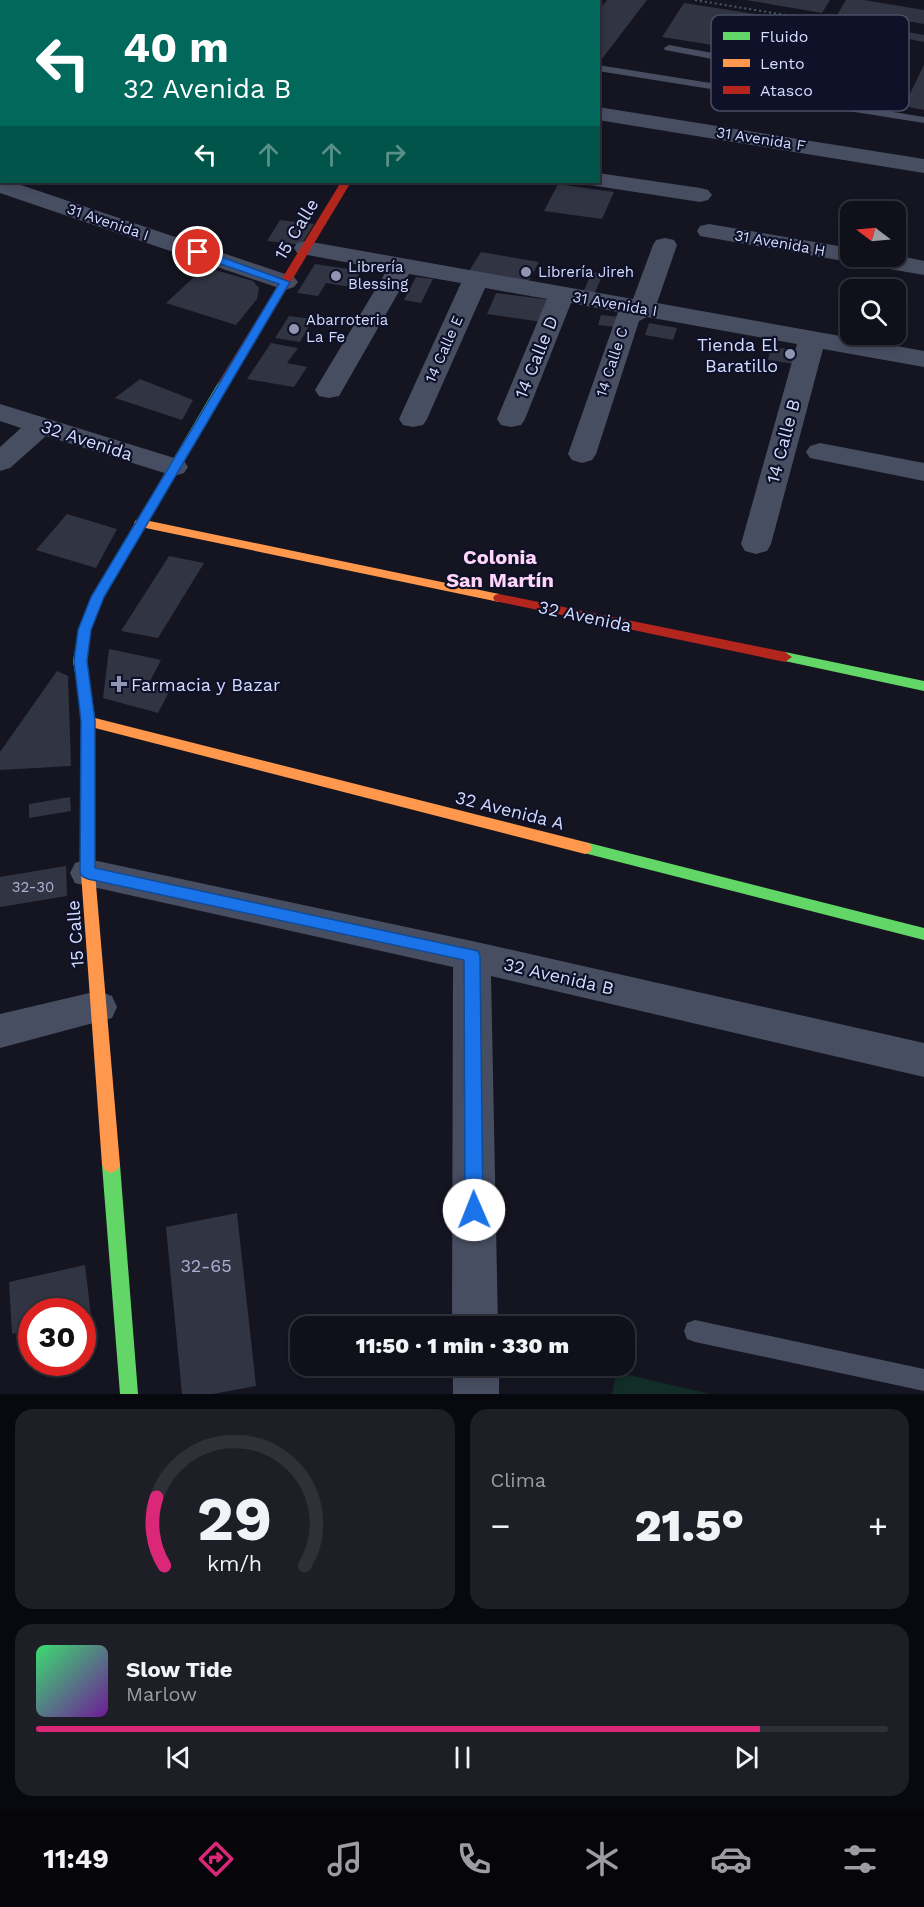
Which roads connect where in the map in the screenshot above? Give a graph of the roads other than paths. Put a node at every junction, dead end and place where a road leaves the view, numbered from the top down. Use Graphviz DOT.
graph roads {
  1 [pos="669,48"];
  2 [pos="711,56"];
  3 [pos="600,68"];
  4 [pos="711,86"];
  5 [pos="867,111"];
  6 [pos="600,113"];
  7 [pos="924,120"];
  8 [pos="924,166"];
  9 [pos="600,180"];
  10 [pos="345,183"];
  11 [pos="0,185"];
  12 [pos="700,195"];
  13 [pos="709,231"];
  14 [pos="665,245"];
  15 [pos="306,248"];
  16 [pos="840,253"];
  17 [pos="402,265"];
  18 [pos="906,265"];
  19 [pos="924,268"];
  20 [pos="476,279"];
  21 [pos="285,282"];
  22 [pos="562,294"];
  23 [pos="642,309"];
  24 [pos="812,339"];
  25 [pos="924,359"];
  26 [pos="329,390"];
  27 [pos="0,412"];
  28 [pos="413,419"];
  29 [pos="511,419"];
  30 [pos="41,425"];
  31 [pos="820,452"];
  32 [pos="582,454"];
  33 [pos="0,462"];
  34 [pos="174,467"];
  35 [pos="924,472"];
  36 [pos="140,523"];
  37 [pos="756,544"];
  38 [pos="924,686"];
  39 [pos="88,721"];
  40 [pos="88,873"];
  41 [pos="924,934"];
  42 [pos="472,956"];
  43 [pos="98,1008"];
  44 [pos="0,1031"];
  45 [pos="924,1060"];
  46 [pos="475,1316"];
  47 [pos="695,1331"];
  48 [pos="476,1376"];
  49 [pos="924,1380"];
  50 [pos="129,1394"];
  51 [pos="476,1394"];
  1 -- 2 [label="lane"];
  3 -- 4 [label="lane"];
  5 -- 7 [label="lane"];
  6 -- 8 [label="street, 31 Avenida F"];
  9 -- 12 [label="street"];
  10 -- 15 [label="street, 15 Calle"];
  11 -- 21 [label="street, 31 Avenida I"];
  13 -- 16 [label="street, 31 Avenida H"];
  14 -- 23 [label="street, 14 Calle C"];
  15 -- 17 [label="street, 31 Avenida I"];
  15 -- 21 [label="street, 15 Calle"];
  17 -- 20 [label="street, 31 Avenida I"];
  17 -- 26 [label="street"];
  18 -- 19 [label="street"];
  20 -- 22 [label="street, 31 Avenida I"];
  20 -- 28 [label="street, 14 Calle E"];
  21 -- 34 [label="street, 15 Calle"];
  22 -- 23 [label="street, 31 Avenida I"];
  22 -- 29 [label="street, 14 Calle D"];
  23 -- 24 [label="street, 31 Avenida I"];
  23 -- 32 [label="street, 14 Calle C"];
  24 -- 25 [label="street, 31 Avenida I"];
  24 -- 37 [label="street, 14 Calle B"];
  27 -- 30 [label="street, 32 Avenida"];
  30 -- 33 [label="street"];
  30 -- 34 [label="street, 32 Avenida"];
  31 -- 35 [label="street"];
  34 -- 36 [label="street, 15 Calle"];
  36 -- 38 [label="street, 32 Avenida"];
  36 -- 39 [label="street, 15 Calle"];
  39 -- 40 [label="street, 15 Calle"];
  39 -- 41 [label="street, 32 Avenida A"];
  40 -- 42 [label="street, 32 Avenida B"];
  40 -- 43 [label="street, 15 Calle"];
  42 -- 45 [label="street, 32 Avenida B"];
  42 -- 46 [label="street"];
  43 -- 44 [label="street"];
  43 -- 50 [label="street, 15 Calle"];
  47 -- 49 [label="lane"];
  48 -- 51 [label="street"];
}
